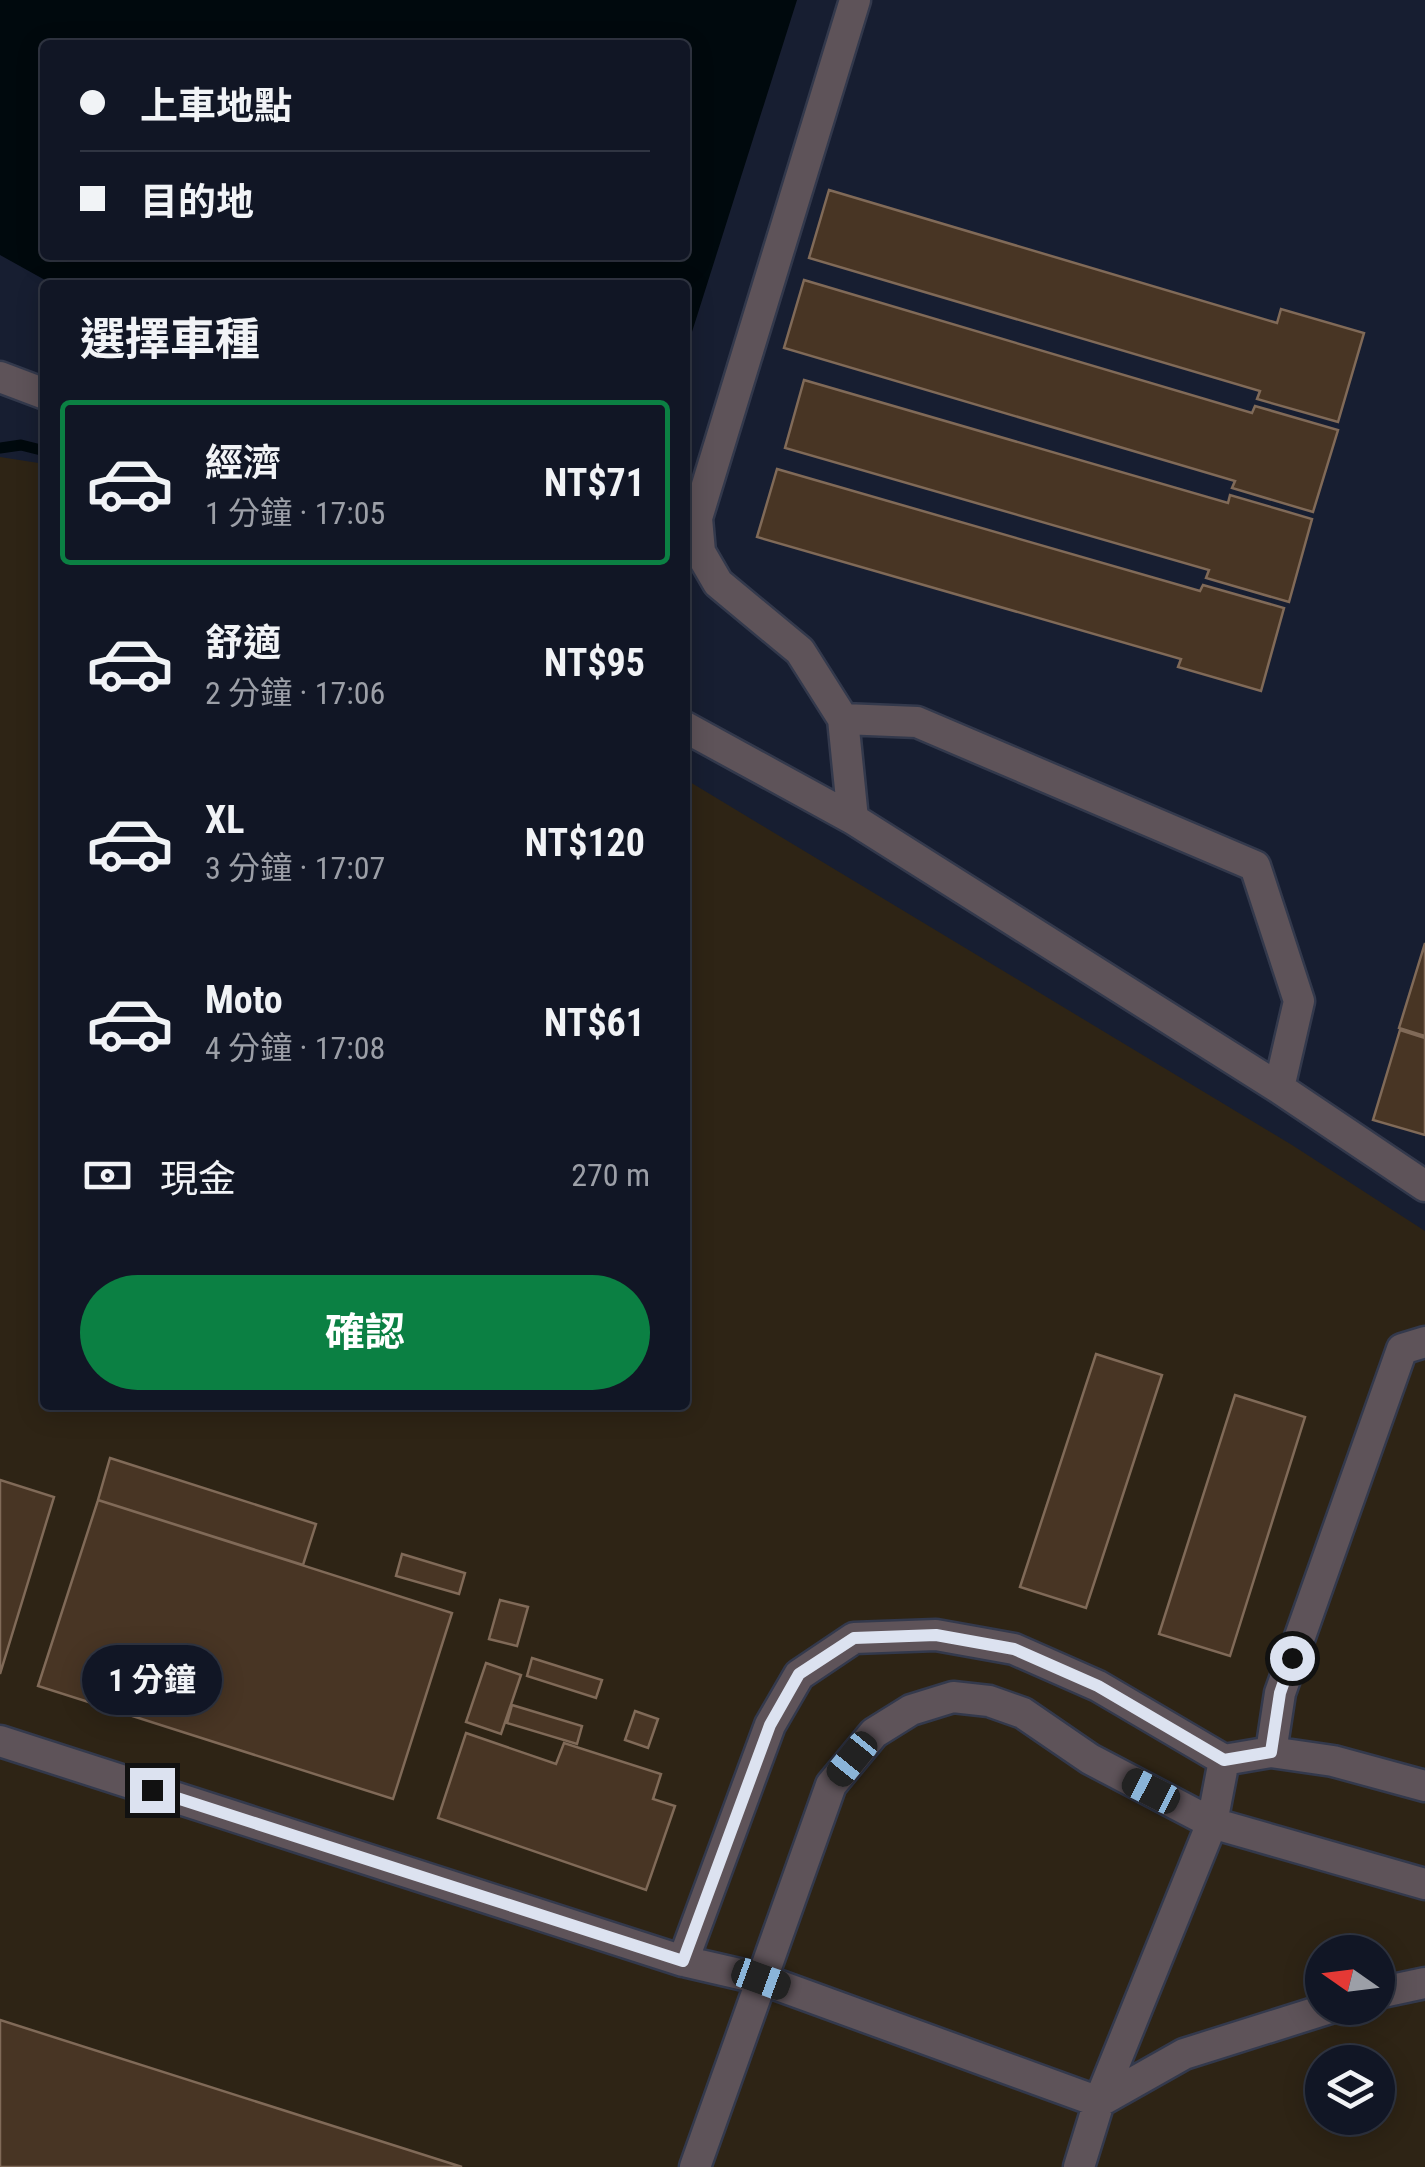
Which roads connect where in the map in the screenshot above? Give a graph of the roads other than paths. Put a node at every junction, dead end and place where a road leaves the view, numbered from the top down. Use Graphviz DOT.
graph roads {
  1 [pos="854,0"];
  2 [pos="0,377"];
  3 [pos="40,392"];
  4 [pos="843,719"];
  5 [pos="690,730"];
  6 [pos="854,820"];
  7 [pos="1279,1088"];
  8 [pos="1425,1186"];
  9 [pos="1425,1342"];
  10 [pos="0,1741"];
  11 [pos="1271,1752"];
  12 [pos="1224,1760"];
  13 [pos="1425,1786"];
  14 [pos="1212,1823"];
  15 [pos="1425,1884"];
  16 [pos="683,1961"];
  17 [pos="761,1979"];
  18 [pos="1425,1982"];
  19 [pos="1395,1988"];
  20 [pos="1305,2016"];
  21 [pos="1098,2102"];
  22 [pos="695,2167"];
  23 [pos="1079,2167"];
  1 -- 4 [label="lane"];
  2 -- 3 [label="lane"];
  4 -- 6 [label="lane"];
  4 -- 7 [label="lane"];
  5 -- 6 [label="lane"];
  6 -- 7 [label="lane"];
  7 -- 8 [label="lane"];
  9 -- 11 [label="lane"];
  10 -- 16 [label="lane"];
  11 -- 12 [label="lane"];
  11 -- 13 [label="lane"];
  12 -- 14 [label="lane"];
  12 -- 16 [label="lane"];
  14 -- 15 [label="lane"];
  14 -- 17 [label="lane"];
  14 -- 21 [label="lane"];
  16 -- 17 [label="lane"];
  17 -- 21 [label="lane"];
  17 -- 22 [label="lane"];
  18 -- 19 [label="lane"];
  20 -- 21 [label="lane"];
  21 -- 23 [label="lane"];
}
